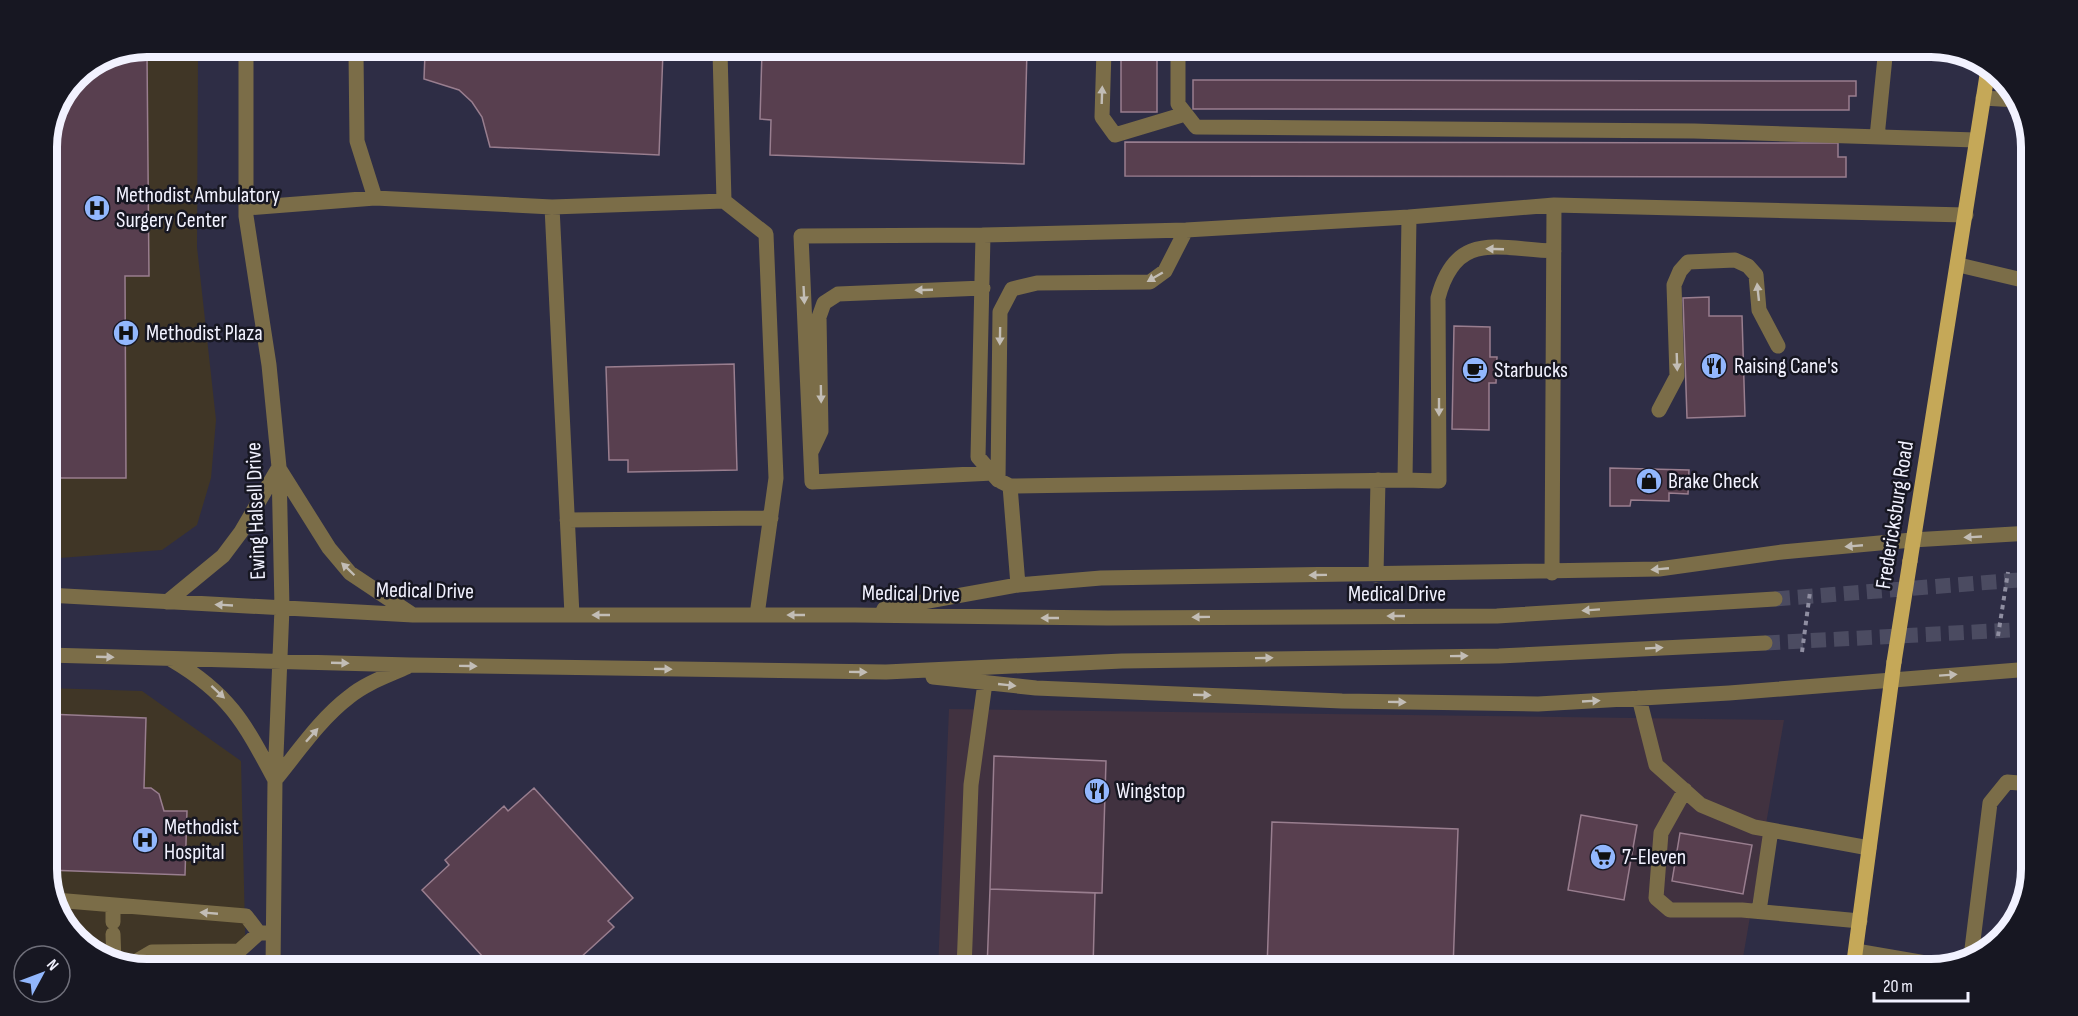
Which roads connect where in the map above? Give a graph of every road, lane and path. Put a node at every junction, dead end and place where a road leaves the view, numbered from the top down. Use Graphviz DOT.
graph roads {
  1 [pos="246,57"];
  2 [pos="357,57"];
  3 [pos="720,57"];
  4 [pos="1104,57"];
  5 [pos="1178,57"];
  6 [pos="1885,57"];
  7 [pos="1987,76"];
  8 [pos="1983,98"];
  9 [pos="2007,99"];
  10 [pos="1185,114"];
  11 [pos="1877,137"];
  12 [pos="1976,140"];
  13 [pos="375,198"];
  14 [pos="724,201"];
  15 [pos="1554,205"];
  16 [pos="552,207"];
  17 [pos="246,208"];
  18 [pos="1966,215"];
  19 [pos="1409,217"];
  20 [pos="1186,230"];
  21 [pos="983,235"];
  22 [pos="1554,250"];
  23 [pos="1959,265"];
  24 [pos="2021,280"];
  25 [pos="982,288"];
  26 [pos="1778,346"];
  27 [pos="1659,410"];
  28 [pos="811,452"];
  29 [pos="279,467"];
  30 [pos="1000,480"];
  31 [pos="1378,480"];
  32 [pos="1405,480"];
  33 [pos="771,518"];
  34 [pos="567,520"];
  35 [pos="2021,534"];
  36 [pos="1912,540"];
  37 [pos="2008,572"];
  38 [pos="1552,573"];
  39 [pos="1376,575"];
  40 [pos="1018,585"];
  41 [pos="1810,592"];
  42 [pos="57,596"];
  43 [pos="1775,599"];
  44 [pos="167,602"];
  45 [pos="282,608"];
  46 [pos="413,615"];
  47 [pos="572,615"];
  48 [pos="757,615"];
  49 [pos="855,615"];
  50 [pos="1998,636"];
  51 [pos="1766,643"];
  52 [pos="1802,652"];
  53 [pos="57,655"];
  54 [pos="170,659"];
  55 [pos="281,661"];
  56 [pos="410,665"];
  57 [pos="2021,670"];
  58 [pos="886,672"];
  59 [pos="1890,680"];
  60 [pos="985,683"];
  61 [pos="1639,698"];
  62 [pos="276,780"];
  63 [pos="2021,783"];
  64 [pos="1685,790"];
  65 [pos="1771,830"];
  66 [pos="1869,848"];
  67 [pos="63,901"];
  68 [pos="112,905"];
  69 [pos="1759,911"];
  70 [pos="1860,921"];
  71 [pos="266,933"];
  72 [pos="1972,949"];
  73 [pos="1856,951"];
  74 [pos="114,952"];
  75 [pos="142,958"];
  76 [pos="271,959"];
  77 [pos="964,959"];
  78 [pos="1855,959"];
  79 [pos="1902,959"];
  1 -- 17 [label="street, Ewing Halsell Drive"];
  2 -- 13 [label="street"];
  3 -- 14 [label="street"];
  10 -- 4 [label="street, one-way"];
  5 -- 10 [label="street"];
  6 -- 11 [label="street"];
  7 -- 8 [label="main road, Fredericksburg Road"];
  8 -- 9 [label="street"];
  8 -- 12 [label="main road, Fredericksburg Road"];
  10 -- 11 [label="street"];
  11 -- 12 [label="street"];
  12 -- 18 [label="main road, Fredericksburg Road"];
  13 -- 16 [label="street"];
  13 -- 17 [label="street"];
  14 -- 16 [label="street"];
  14 -- 33 [label="street"];
  15 -- 18 [label="street"];
  15 -- 19 [label="street"];
  15 -- 22 [label="street"];
  16 -- 34 [label="street"];
  17 -- 29 [label="street, Ewing Halsell Drive"];
  18 -- 23 [label="main road, Fredericksburg Road"];
  19 -- 20 [label="street"];
  19 -- 32 [label="street"];
  20 -- 21 [label="street"];
  20 -- 30 [label="street, one-way"];
  21 -- 25 [label="street"];
  21 -- 28 [label="street, one-way"];
  22 -- 32 [label="street, one-way"];
  22 -- 38 [label="street"];
  23 -- 24 [label="street"];
  23 -- 36 [label="main road, Fredericksburg Road"];
  25 -- 28 [label="street, one-way"];
  25 -- 30 [label="street"];
  26 -- 27 [label="street, one-way"];
  28 -- 30 [label="street"];
  29 -- 44 [label="street"];
  29 -- 45 [label="street, Ewing Halsell Drive"];
  46 -- 29 [label="street, one-way"];
  30 -- 31 [label="street"];
  30 -- 40 [label="street"];
  31 -- 32 [label="street"];
  31 -- 39 [label="street"];
  33 -- 34 [label="street"];
  33 -- 48 [label="street"];
  34 -- 47 [label="street"];
  35 -- 36 [label="street, one-way"];
  36 -- 38 [label="street, one-way"];
  36 -- 59 [label="main road, Fredericksburg Road, bridge"];
  37 -- 50 [label="path"];
  38 -- 39 [label="street"];
  39 -- 40 [label="street, one-way"];
  40 -- 49 [label="street"];
  41 -- 52 [label="path"];
  42 -- 44 [label="street, Medical Drive"];
  43 -- 49 [label="street, Medical Drive, one-way"];
  45 -- 44 [label="street, Medical Drive, one-way"];
  45 -- 46 [label="street, Medical Drive"];
  45 -- 55 [label="street, Ewing Halsell Drive"];
  46 -- 47 [label="street, Medical Drive"];
  48 -- 47 [label="street, Medical Drive, one-way"];
  49 -- 48 [label="street, Medical Drive, one-way"];
  58 -- 51 [label="street, one-way"];
  53 -- 54 [label="street, one-way"];
  54 -- 55 [label="street"];
  54 -- 62 [label="street, one-way"];
  55 -- 56 [label="street, one-way"];
  55 -- 62 [label="street, Ewing Halsell Drive"];
  56 -- 58 [label="street, one-way"];
  62 -- 56 [label="street, one-way"];
  59 -- 57 [label="street, one-way"];
  58 -- 60 [label="street"];
  59 -- 61 [label="street"];
  59 -- 66 [label="main road, Fredericksburg Road"];
  60 -- 61 [label="street, one-way"];
  60 -- 77 [label="street"];
  61 -- 64 [label="street"];
  62 -- 71 [label="street, Ewing Halsell Drive"];
  63 -- 72 [label="street"];
  64 -- 65 [label="street"];
  64 -- 69 [label="street"];
  65 -- 66 [label="street"];
  65 -- 69 [label="street"];
  66 -- 70 [label="main road, Fredericksburg Road"];
  67 -- 68 [label="street"];
  71 -- 68 [label="street, one-way"];
  68 -- 74 [label="street"];
  69 -- 70 [label="street"];
  70 -- 73 [label="main road, Fredericksburg Road"];
  71 -- 75 [label="street"];
  71 -- 76 [label="street, Ewing Halsell Drive"];
  73 -- 78 [label="main road, Fredericksburg Road"];
  73 -- 79 [label="street"];
}
